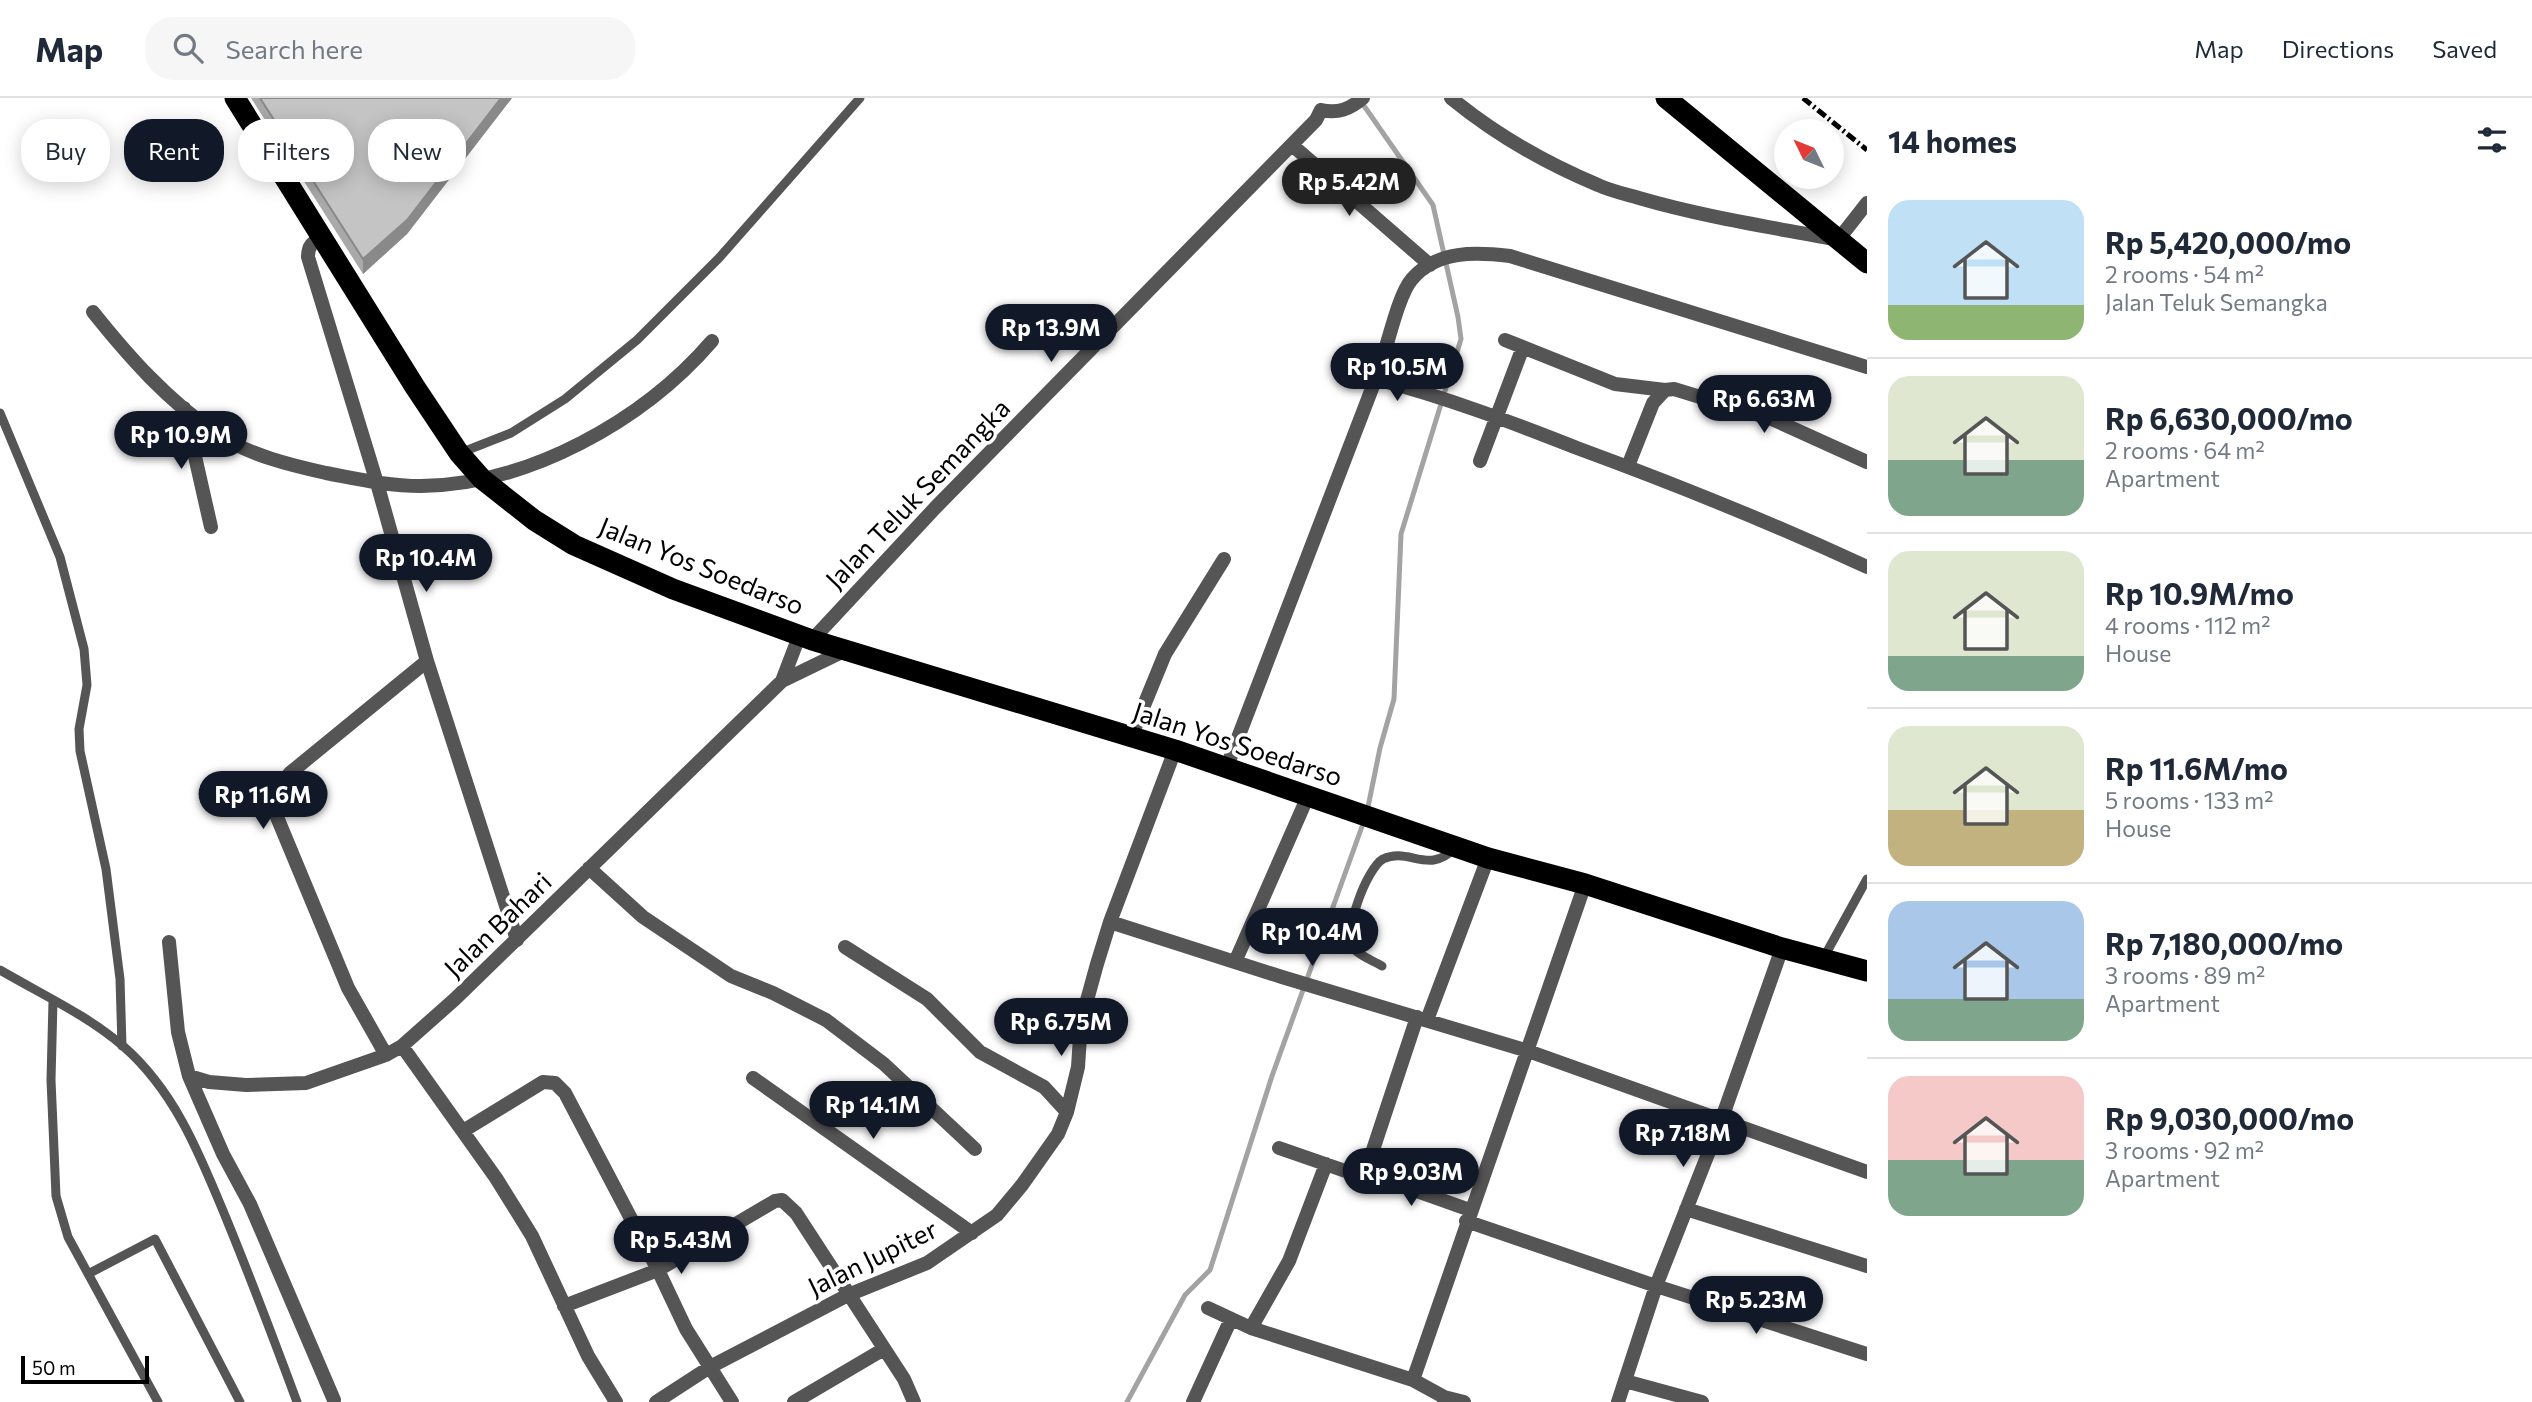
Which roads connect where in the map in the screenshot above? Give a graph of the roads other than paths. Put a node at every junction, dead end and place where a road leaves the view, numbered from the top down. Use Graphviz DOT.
graph roads {
  1 [pos="235,98"];
  2 [pos="860,98"];
  3 [pos="1363,98"];
  4 [pos="1451,98"];
  5 [pos="1666,98"];
  6 [pos="1319,104"];
  7 [pos="1292,145"];
  8 [pos="1867,204"];
  9 [pos="322,237"];
  10 [pos="1838,240"];
  11 [pos="1867,263"];
  12 [pos="1430,265"];
  13 [pos="93,312"];
  14 [pos="1505,340"];
  15 [pos="712,341"];
  16 [pos="1522,347"];
  17 [pos="1867,367"];
  18 [pos="1376,379"];
  19 [pos="1665,390"];
  20 [pos="184,408"];
  21 [pos="0,413"];
  22 [pos="1496,417"];
  23 [pos="459,453"];
  24 [pos="1480,461"];
  25 [pos="1867,462"];
  26 [pos="1628,467"];
  27 [pos="482,478"];
  28 [pos="377,483"];
  29 [pos="211,527"];
  30 [pos="1224,559"];
  31 [pos="1867,568"];
  32 [pos="806,637"];
  33 [pos="846,650"];
  34 [pos="427,661"];
  35 [pos="782,681"];
  36 [pos="1131,737"];
  37 [pos="1175,750"];
  38 [pos="1226,769"];
  39 [pos="1308,796"];
  40 [pos="1456,848"];
  41 [pos="1488,858"];
  42 [pos="589,868"];
  43 [pos="1867,879"];
  44 [pos="1585,884"];
  45 [pos="1110,922"];
  46 [pos="517,940"];
  47 [pos="169,942"];
  48 [pos="845,947"];
  49 [pos="1782,948"];
  50 [pos="1822,960"];
  51 [pos="1236,962"];
  52 [pos="1382,966"];
  53 [pos="0,971"];
  54 [pos="1867,971"];
  55 [pos="53,1001"];
  56 [pos="1422,1019"];
  57 [pos="122,1046"];
  58 [pos="402,1046"];
  59 [pos="1528,1051"];
  60 [pos="386,1055"];
  61 [pos="189,1076"];
  62 [pos="753,1078"];
  63 [pos="1067,1112"];
  64 [pos="1721,1121"];
  65 [pos="463,1131"];
  66 [pos="1279,1148"];
  67 [pos="975,1149"];
  68 [pos="1326,1164"];
  69 [pos="1363,1172"];
  70 [pos="1867,1172"];
  71 [pos="1686,1209"];
  72 [pos="1468,1215"];
  73 [pos="972,1233"];
  74 [pos="1867,1266"];
  75 [pos="658,1269"];
  76 [pos="88,1274"];
  77 [pos="1656,1286"];
  78 [pos="848,1295"];
  79 [pos="564,1306"];
  80 [pos="1208,1308"];
  81 [pos="1231,1319"];
  82 [pos="1251,1328"];
  83 [pos="884,1349"];
  84 [pos="1867,1354"];
  85 [pos="710,1367"];
  86 [pos="1413,1380"];
  87 [pos="1625,1381"];
  88 [pos="1444,1399"];
  89 [pos="334,1400"];
  90 [pos="158,1402"];
  91 [pos="239,1402"];
  92 [pos="297,1402"];
  93 [pos="616,1402"];
  94 [pos="656,1402"];
  95 [pos="732,1402"];
  96 [pos="794,1402"];
  97 [pos="914,1402"];
  98 [pos="1193,1402"];
  99 [pos="1464,1402"];
  100 [pos="1618,1402"];
  101 [pos="1702,1402"];
  1 -- 9 [label="highway, Jalan Yos Soedarso"];
  2 -- 23 [label="lane"];
  3 -- 6 [label="street"];
  4 -- 10 [label="street"];
  5 -- 10 [label="highway"];
  6 -- 7 [label="street, Jalan Teluk Semangka"];
  7 -- 12 [label="street"];
  7 -- 32 [label="street, Jalan Teluk Semangka"];
  8 -- 10 [label="street"];
  9 -- 23 [label="highway, Jalan Yos Soedarso"];
  9 -- 28 [label="street"];
  10 -- 11 [label="highway"];
  12 -- 17 [label="street"];
  12 -- 18 [label="street"];
  13 -- 20 [label="street"];
  14 -- 16 [label="street"];
  15 -- 27 [label="street"];
  16 -- 19 [label="street"];
  16 -- 22 [label="street"];
  18 -- 22 [label="street"];
  18 -- 38 [label="street"];
  19 -- 25 [label="street"];
  19 -- 26 [label="street"];
  20 -- 28 [label="street"];
  20 -- 29 [label="street"];
  21 -- 57 [label="lane"];
  22 -- 24 [label="street"];
  22 -- 26 [label="street"];
  23 -- 27 [label="highway, Jalan Yos Soedarso"];
  26 -- 31 [label="street"];
  27 -- 28 [label="street"];
  27 -- 32 [label="highway, Jalan Yos Soedarso"];
  28 -- 34 [label="street"];
  30 -- 36 [label="street"];
  32 -- 33 [label="highway, Jalan Yos Soedarso"];
  32 -- 35 [label="street, Jalan Bahari"];
  33 -- 35 [label="street, Jalan Bahari"];
  33 -- 36 [label="highway, Jalan Yos Soedarso"];
  34 -- 46 [label="street"];
  34 -- 60 [label="street"];
  35 -- 42 [label="street, Jalan Bahari"];
  36 -- 37 [label="highway, Jalan Yos Soedarso"];
  37 -- 38 [label="highway, Jalan Yos Soedarso"];
  37 -- 45 [label="street, Jalan Jupiter"];
  38 -- 39 [label="highway, Jalan Yos Soedarso"];
  39 -- 40 [label="highway, Jalan Yos Soedarso"];
  39 -- 51 [label="street"];
  40 -- 41 [label="highway, Jalan Yos Soedarso"];
  40 -- 52 [label="lane"];
  41 -- 44 [label="highway, Jalan Yos Soedarso"];
  41 -- 56 [label="street"];
  42 -- 46 [label="street, Jalan Bahari"];
  42 -- 67 [label="street"];
  43 -- 50 [label="lane"];
  44 -- 49 [label="highway, Jalan Yos Soedarso"];
  44 -- 59 [label="street"];
  45 -- 51 [label="street"];
  45 -- 63 [label="street, Jalan Jupiter"];
  46 -- 58 [label="street, Jalan Bahari"];
  47 -- 61 [label="street"];
  48 -- 63 [label="street"];
  49 -- 50 [label="highway, Jalan Yos Soedarso"];
  49 -- 64 [label="street"];
  50 -- 54 [label="highway, Jalan Yos Soedarso"];
  51 -- 56 [label="street"];
  53 -- 55 [label="lane"];
  55 -- 57 [label="lane"];
  55 -- 76 [label="lane"];
  56 -- 59 [label="street"];
  56 -- 69 [label="street"];
  57 -- 92 [label="lane"];
  58 -- 60 [label="street, Jalan Bahari"];
  58 -- 65 [label="street"];
  59 -- 64 [label="street"];
  59 -- 72 [label="street"];
  60 -- 61 [label="street, Jalan Bahari"];
  61 -- 89 [label="street"];
  62 -- 73 [label="street"];
  63 -- 73 [label="street, Jalan Jupiter"];
  64 -- 70 [label="street"];
  64 -- 71 [label="street"];
  65 -- 75 [label="street"];
  65 -- 79 [label="street"];
  66 -- 68 [label="street"];
  68 -- 69 [label="street"];
  68 -- 82 [label="street"];
  69 -- 72 [label="street"];
  71 -- 74 [label="street"];
  71 -- 77 [label="street"];
  72 -- 77 [label="street"];
  72 -- 86 [label="street"];
  73 -- 78 [label="street, Jalan Jupiter"];
  75 -- 78 [label="street"];
  75 -- 79 [label="street"];
  75 -- 85 [label="street"];
  76 -- 90 [label="lane"];
  76 -- 91 [label="lane"];
  77 -- 84 [label="street"];
  77 -- 87 [label="street"];
  78 -- 83 [label="street"];
  78 -- 85 [label="street, Jalan Jupiter"];
  79 -- 93 [label="street"];
  80 -- 81 [label="street"];
  81 -- 82 [label="street"];
  81 -- 98 [label="street"];
  82 -- 86 [label="street"];
  83 -- 96 [label="street"];
  83 -- 97 [label="street"];
  85 -- 94 [label="street, Jalan Jupiter"];
  85 -- 95 [label="street"];
  86 -- 88 [label="street"];
  87 -- 100 [label="street"];
  87 -- 101 [label="street"];
  88 -- 99 [label="street"];
}
